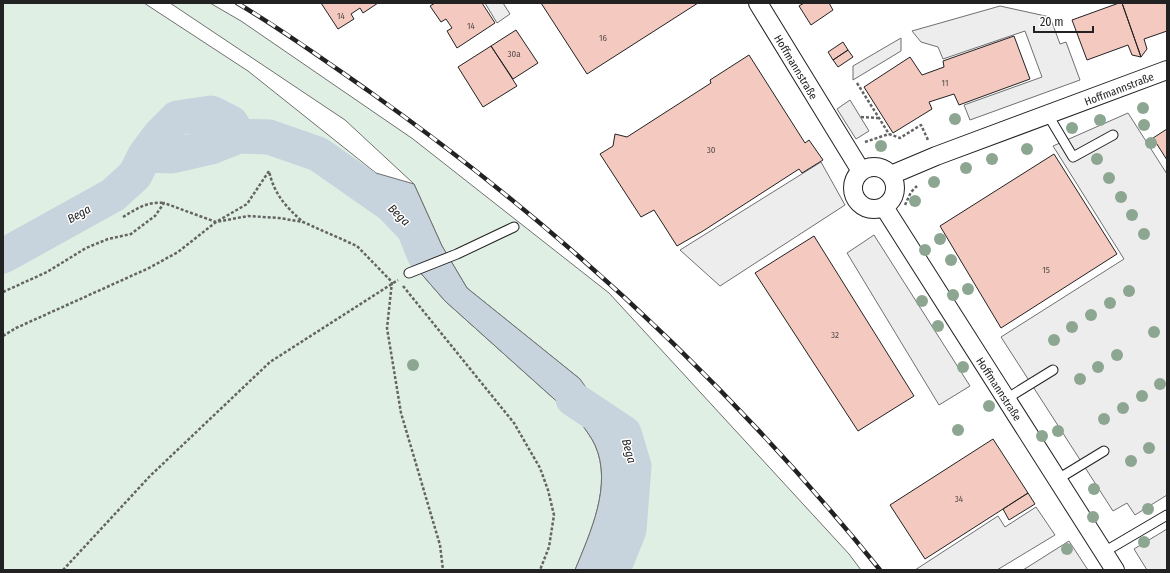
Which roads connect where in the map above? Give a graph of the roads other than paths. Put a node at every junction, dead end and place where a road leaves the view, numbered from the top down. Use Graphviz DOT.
graph roads {
  1 [pos="758,3"];
  2 [pos="1167,70"];
  3 [pos="1048,115"];
  4 [pos="1113,135"];
  5 [pos="861,171"];
  6 [pos="891,175"];
  7 [pos="884,207"];
  8 [pos="514,228"];
  9 [pos="409,273"];
  10 [pos="1053,370"];
  11 [pos="1006,399"];
  12 [pos="1104,451"];
  13 [pos="1058,480"];
  14 [pos="1167,514"];
  15 [pos="1104,552"];
  16 [pos="1115,570"];
  1 -- 5 [label="street, Hoffmannstraße"];
  2 -- 3 [label="street, Hoffmannstraße"];
  3 -- 4 [label="lane"];
  3 -- 6 [label="street, Hoffmannstraße"];
  5 -- 6 [label="street"];
  5 -- 7 [label="street"];
  6 -- 7 [label="street"];
  7 -- 11 [label="street, Hoffmannstraße"];
  8 -- 9 [label="lane"];
  10 -- 11 [label="lane"];
  11 -- 13 [label="street, Hoffmannstraße"];
  12 -- 13 [label="lane"];
  13 -- 15 [label="street, Hoffmannstraße"];
  14 -- 15 [label="lane"];
  15 -- 16 [label="street, Hoffmannstraße"];
}
